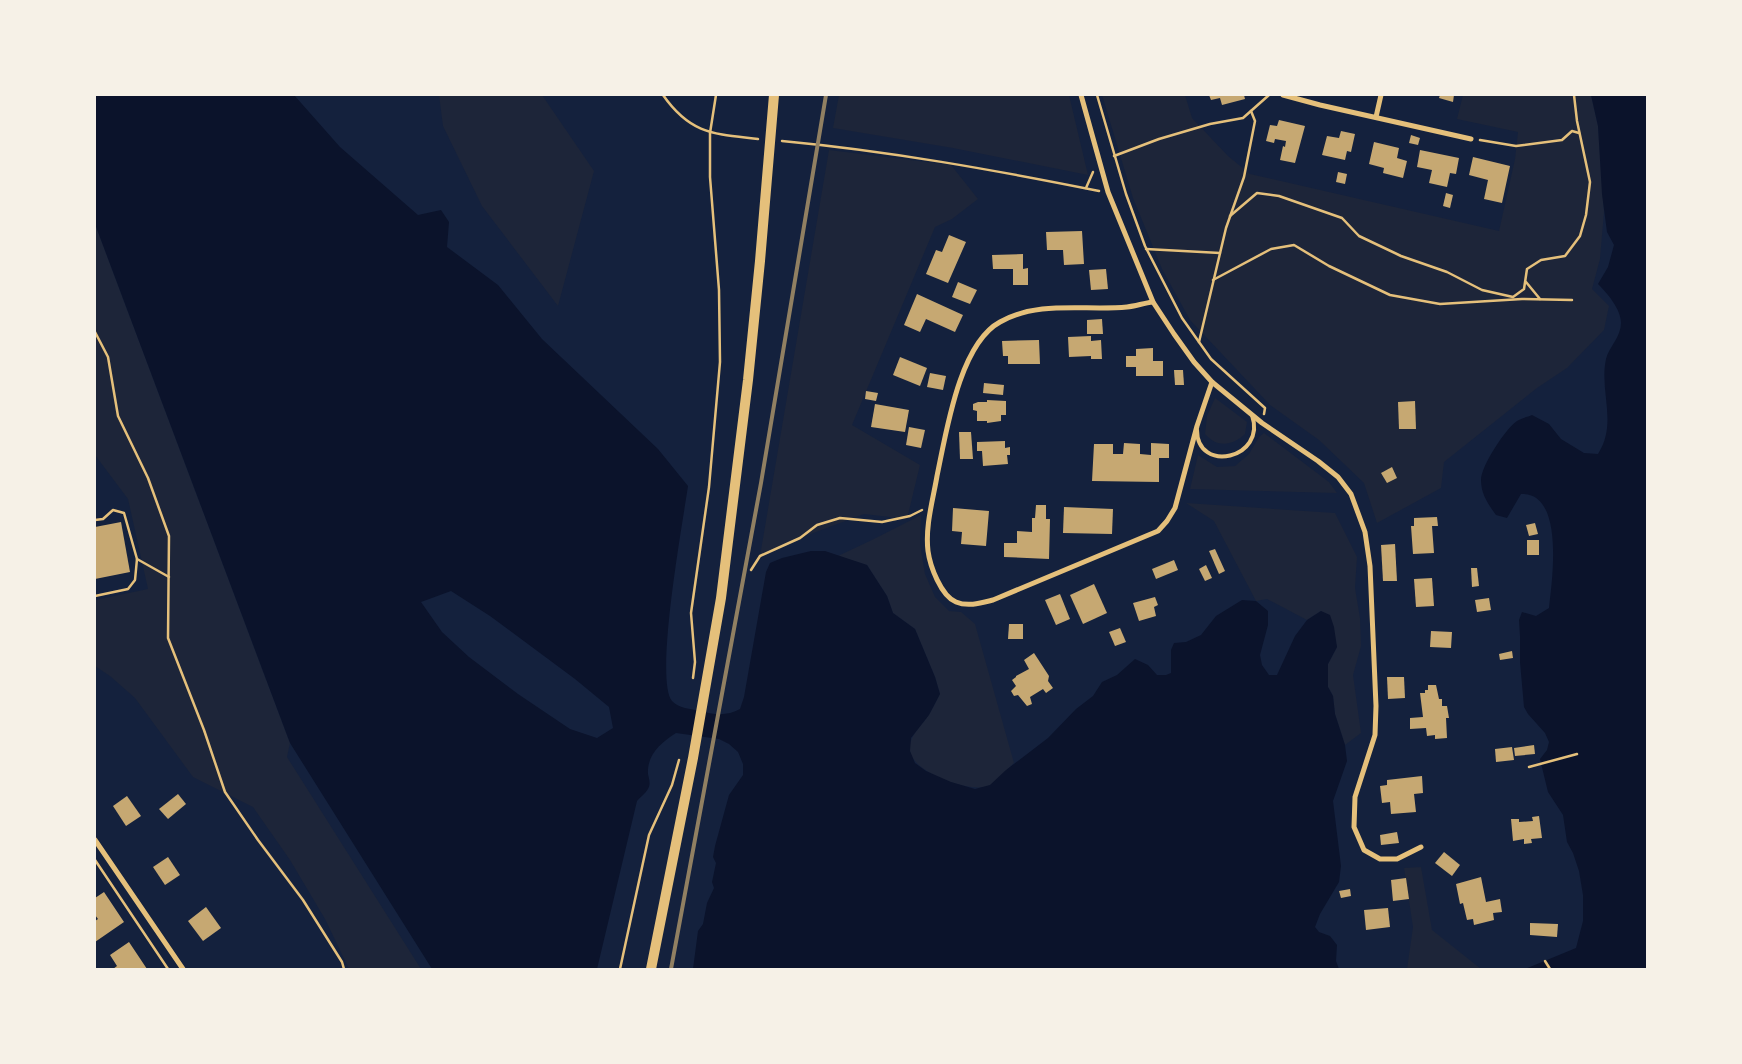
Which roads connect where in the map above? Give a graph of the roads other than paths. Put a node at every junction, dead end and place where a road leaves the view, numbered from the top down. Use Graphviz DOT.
graph roads {
  1 [pos="774,95"];
  2 [pos="1081,95"];
  3 [pos="1283,95"];
  4 [pos="1381,95"];
  5 [pos="1376,117"];
  6 [pos="1471,138"];
  7 [pos="1153,302"];
  8 [pos="1212,382"];
  9 [pos="1252,415"];
  10 [pos="1197,426"];
  11 [pos="95,840"];
  12 [pos="1421,847"];
  13 [pos="183,969"];
  14 [pos="650,969"];
  1 -- 14 [label="main road"];
  2 -- 7 [label="street"];
  3 -- 5 [label="street"];
  4 -- 5 [label="street"];
  5 -- 6 [label="street"];
  7 -- 8 [label="street"];
  7 -- 10 [label="street"];
  8 -- 9 [label="street"];
  8 -- 10 [label="street"];
  9 -- 10 [label="lane"];
  9 -- 12 [label="street"];
  11 -- 13 [label="street"];
}
